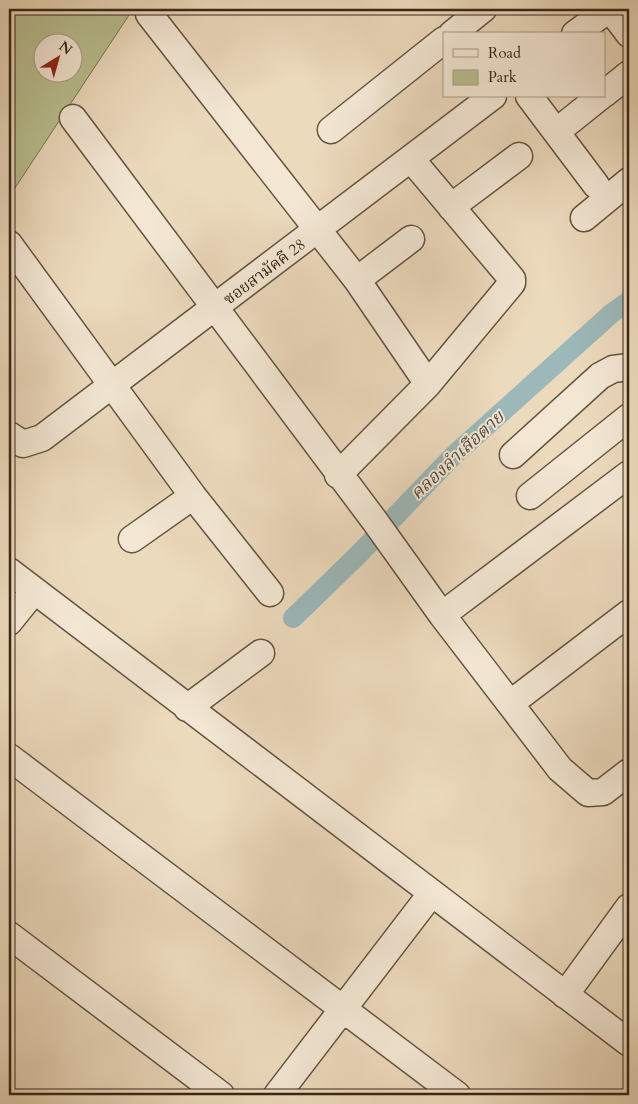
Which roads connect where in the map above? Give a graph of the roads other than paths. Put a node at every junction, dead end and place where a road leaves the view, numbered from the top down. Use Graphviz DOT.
graph roads {
  1 [pos="483,9"];
  2 [pos="609,9"];
  3 [pos="149,14"];
  4 [pos="454,32"];
  5 [pos="578,32"];
  6 [pos="629,34"];
  7 [pos="443,41"];
  8 [pos="629,74"];
  9 [pos="606,92"];
  10 [pos="490,98"];
  11 [pos="530,98"];
  12 [pos="598,98"];
  13 [pos="73,118"];
  14 [pos="331,130"];
  15 [pos="556,132"];
  16 [pos="519,156"];
  17 [pos="411,159"];
  18 [pos="629,181"];
  19 [pos="596,185"];
  20 [pos="451,207"];
  21 [pos="584,218"];
  22 [pos="318,230"];
  23 [pos="411,239"];
  24 [pos="9,244"];
  25 [pos="357,280"];
  26 [pos="215,308"];
  27 [pos="629,367"];
  28 [pos="428,384"];
  29 [pos="112,386"];
  30 [pos="629,418"];
  31 [pos="21,439"];
  32 [pos="513,455"];
  33 [pos="629,474"];
  34 [pos="338,475"];
  35 [pos="193,496"];
  36 [pos="530,496"];
  37 [pos="132,538"];
  38 [pos="9,571"];
  39 [pos="34,591"];
  40 [pos="270,593"];
  41 [pos="629,613"];
  42 [pos="442,615"];
  43 [pos="9,622"];
  44 [pos="261,653"];
  45 [pos="511,703"];
  46 [pos="187,708"];
  47 [pos="9,757"];
  48 [pos="629,772"];
  49 [pos="431,894"];
  50 [pos="629,907"];
  51 [pos="9,935"];
  52 [pos="565,995"];
  53 [pos="343,1009"];
  54 [pos="629,1043"];
  55 [pos="221,1095"];
  56 [pos="277,1095"];
  57 [pos="457,1095"];
  1 -- 4 [label="street"];
  2 -- 5 [label="street"];
  2 -- 6 [label="street"];
  3 -- 22 [label="street"];
  7 -- 14 [label="street"];
  8 -- 9 [label="street"];
  10 -- 17 [label="street, ซอยสามัคคี 28"];
  11 -- 15 [label="street"];
  12 -- 15 [label="street"];
  13 -- 26 [label="street"];
  15 -- 19 [label="street"];
  16 -- 20 [label="street"];
  17 -- 20 [label="street"];
  17 -- 22 [label="street, ซอยสามัคคี 28"];
  18 -- 21 [label="street"];
  20 -- 28 [label="street"];
  22 -- 25 [label="street"];
  22 -- 26 [label="street, ซอยสามัคคี 28"];
  23 -- 25 [label="street"];
  24 -- 29 [label="street"];
  25 -- 28 [label="street"];
  26 -- 29 [label="street, ซอยสามัคคี 28"];
  26 -- 34 [label="street"];
  27 -- 32 [label="street"];
  28 -- 34 [label="street"];
  29 -- 31 [label="street, ซอยสามัคคี 28"];
  29 -- 35 [label="street"];
  30 -- 36 [label="street"];
  33 -- 42 [label="street"];
  34 -- 42 [label="street"];
  35 -- 37 [label="street"];
  35 -- 40 [label="street"];
  38 -- 39 [label="street"];
  39 -- 43 [label="street"];
  39 -- 46 [label="street"];
  41 -- 45 [label="street"];
  42 -- 45 [label="street"];
  44 -- 46 [label="street"];
  45 -- 48 [label="street"];
  46 -- 49 [label="street"];
  47 -- 53 [label="street"];
  49 -- 52 [label="street"];
  49 -- 53 [label="street"];
  50 -- 52 [label="street"];
  51 -- 55 [label="street"];
  52 -- 54 [label="street"];
  53 -- 56 [label="street"];
  53 -- 57 [label="street"];
}
